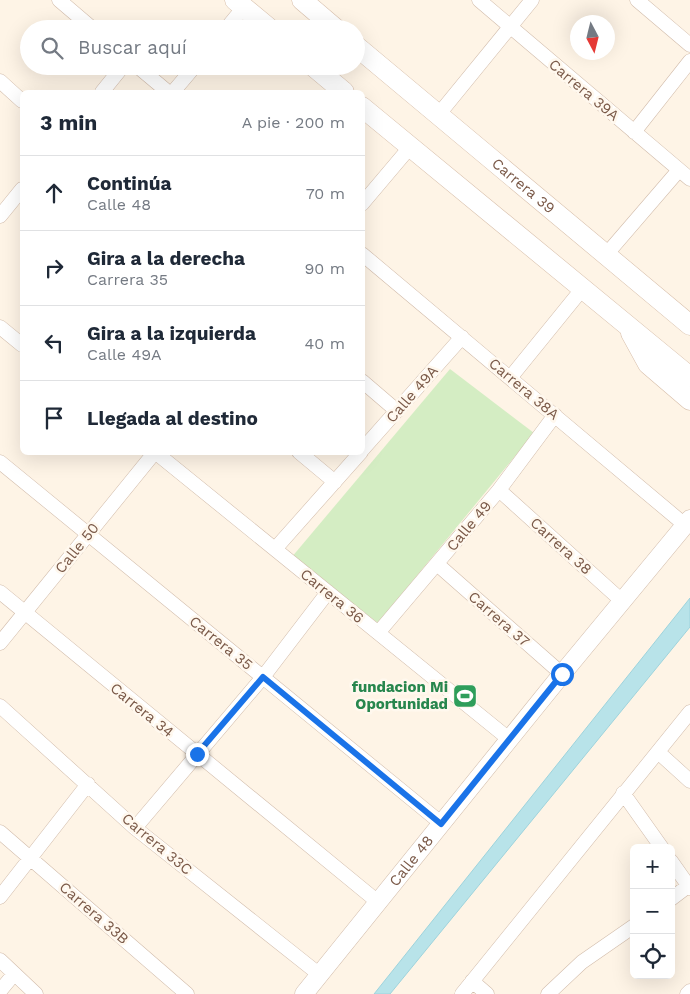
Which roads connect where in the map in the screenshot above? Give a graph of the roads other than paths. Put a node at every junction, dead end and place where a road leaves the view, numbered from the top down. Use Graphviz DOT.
graph roads {
  1 [pos="59,0"];
  2 [pos="478,0"];
  3 [pos="532,0"];
  4 [pos="636,0"];
  5 [pos="239,4"];
  6 [pos="310,13"];
  7 [pos="82,20"];
  8 [pos="231,20"];
  9 [pos="259,20"];
  10 [pos="321,20"];
  11 [pos="510,26"];
  12 [pos="690,45"];
  13 [pos="365,54"];
  14 [pos="690,61"];
  15 [pos="116,75"];
  16 [pos="148,75"];
  17 [pos="187,75"];
  18 [pos="0,81"];
  19 [pos="104,90"];
  20 [pos="166,90"];
  21 [pos="175,90"];
  22 [pos="20,99"];
  23 [pos="365,109"];
  24 [pos="439,114"];
  25 [pos="634,132"];
  26 [pos="411,146"];
  27 [pos="679,170"];
  28 [pos="690,179"];
  29 [pos="20,191"];
  30 [pos="365,200"];
  31 [pos="3,207"];
  32 [pos="365,256"];
  33 [pos="605,256"];
  34 [pos="583,288"];
  35 [pos="690,324"];
  36 [pos="627,325"];
  37 [pos="0,327"];
  38 [pos="462,337"];
  39 [pos="20,343"];
  40 [pos="690,377"];
  41 [pos="510,378"];
  42 [pos="365,384"];
  43 [pos="690,400"];
  44 [pos="397,411"];
  45 [pos="555,414"];
  46 [pos="365,448"];
  47 [pos="153,455"];
  48 [pos="159,455"];
  49 [pos="303,455"];
  50 [pos="359,455"];
  51 [pos="0,462"];
  52 [pos="335,482"];
  53 [pos="499,490"];
  54 [pos="688,522"];
  55 [pos="88,534"];
  56 [pos="275,549"];
  57 [pos="437,564"];
  58 [pos="0,592"];
  59 [pos="328,592"];
  60 [pos="622,601"];
  61 [pos="23,613"];
  62 [pos="378,633"];
  63 [pos="0,643"];
  64 [pos="562,674"];
  65 [pos="263,677"];
  66 [pos="0,706"];
  67 [pos="690,712"];
  68 [pos="509,739"];
  69 [pos="658,752"];
  70 [pos="197,754"];
  71 [pos="690,781"];
  72 [pos="88,784"];
  73 [pos="624,792"];
  74 [pos="441,824"];
  75 [pos="136,828"];
  76 [pos="0,832"];
  77 [pos="659,844"];
  78 [pos="32,859"];
  79 [pos="675,867"];
  80 [pos="689,887"];
  81 [pos="675,896"];
  82 [pos="0,897"];
  83 [pos="378,902"];
  84 [pos="630,929"];
  85 [pos="0,960"];
  86 [pos="14,974"];
  87 [pos="320,974"];
  88 [pos="472,981"];
  89 [pos="0,991"];
  90 [pos="690,991"];
  91 [pos="36,994"];
  92 [pos="187,994"];
  93 [pos="304,994"];
  94 [pos="462,994"];
  95 [pos="486,994"];
  96 [pos="548,994"];
  97 [pos="687,994"];
  1 -- 7 [label="street"];
  2 -- 11 [label="street, Carrera 39A"];
  3 -- 11 [label="street"];
  4 -- 12 [label="street"];
  5 -- 8 [label="street"];
  5 -- 9 [label="main road"];
  6 -- 10 [label="main road"];
  11 -- 24 [label="street"];
  11 -- 25 [label="street, Carrera 39A"];
  13 -- 24 [label="main road, Carrera 39"];
  14 -- 25 [label="street"];
  15 -- 19 [label="street"];
  16 -- 20 [label="street"];
  17 -- 21 [label="street"];
  18 -- 22 [label="street"];
  23 -- 26 [label="main road"];
  24 -- 33 [label="main road, Carrera 39"];
  25 -- 27 [label="street, Carrera 39A"];
  26 -- 30 [label="street"];
  26 -- 34 [label="main road"];
  27 -- 28 [label="street, Carrera 39A"];
  27 -- 33 [label="street"];
  29 -- 31 [label="street"];
  32 -- 38 [label="street, Carrera 38A"];
  33 -- 35 [label="main road, Carrera 39"];
  34 -- 36 [label="main road"];
  34 -- 41 [label="street"];
  36 -- 40 [label="main road"];
  36 -- 43 [label="main road"];
  37 -- 39 [label="street"];
  38 -- 41 [label="street, Carrera 38A"];
  38 -- 44 [label="street, Calle 49A"];
  41 -- 45 [label="street, Carrera 38A"];
  42 -- 44 [label="street"];
  44 -- 46 [label="street, Calle 49A"];
  45 -- 53 [label="street, Calle 49"];
  45 -- 54 [label="street, Carrera 38A"];
  47 -- 55 [label="street, Calle 50"];
  48 -- 56 [label="street, Carrera 36"];
  49 -- 52 [label="street"];
  50 -- 52 [label="street, Calle 49A"];
  51 -- 55 [label="street, Carrera 35"];
  52 -- 56 [label="street, Calle 49A"];
  53 -- 57 [label="street, Calle 49"];
  53 -- 60 [label="street, Carrera 38"];
  54 -- 60 [label="street, Calle 48"];
  55 -- 61 [label="street, Calle 50"];
  55 -- 65 [label="street, Carrera 35"];
  56 -- 59 [label="street, Carrera 36"];
  57 -- 62 [label="street, Calle 49"];
  57 -- 64 [label="street, Carrera 37"];
  58 -- 61 [label="street, Carrera 34"];
  59 -- 62 [label="street, Carrera 36"];
  59 -- 65 [label="street"];
  60 -- 64 [label="street, Calle 48"];
  61 -- 63 [label="street, Calle 50"];
  61 -- 70 [label="street, Carrera 34"];
  62 -- 68 [label="street, Carrera 36"];
  64 -- 68 [label="street, Calle 48"];
  65 -- 70 [label="street"];
  65 -- 74 [label="street, Carrera 35"];
  66 -- 72 [label="street, Carrera 33C"];
  67 -- 69 [label="street"];
  68 -- 74 [label="street, Calle 48"];
  69 -- 71 [label="street"];
  69 -- 73 [label="street"];
  70 -- 75 [label="street"];
  70 -- 83 [label="street, Carrera 34"];
  72 -- 75 [label="street, Carrera 33C"];
  72 -- 78 [label="street"];
  73 -- 77 [label="street"];
  73 -- 88 [label="street"];
  74 -- 83 [label="street, Calle 48"];
  75 -- 87 [label="street, Carrera 33C"];
  76 -- 78 [label="street, Carrera 33B"];
  78 -- 82 [label="street"];
  78 -- 92 [label="street, Carrera 33B"];
  79 -- 80 [label="street"];
  80 -- 81 [label="street"];
  83 -- 87 [label="street, Calle 48"];
  84 -- 96 [label="street"];
  85 -- 86 [label="street"];
  86 -- 89 [label="street"];
  86 -- 91 [label="street"];
  87 -- 93 [label="street, Calle 48"];
  88 -- 94 [label="street"];
  88 -- 95 [label="street"];
  90 -- 97 [label="street"];
}
